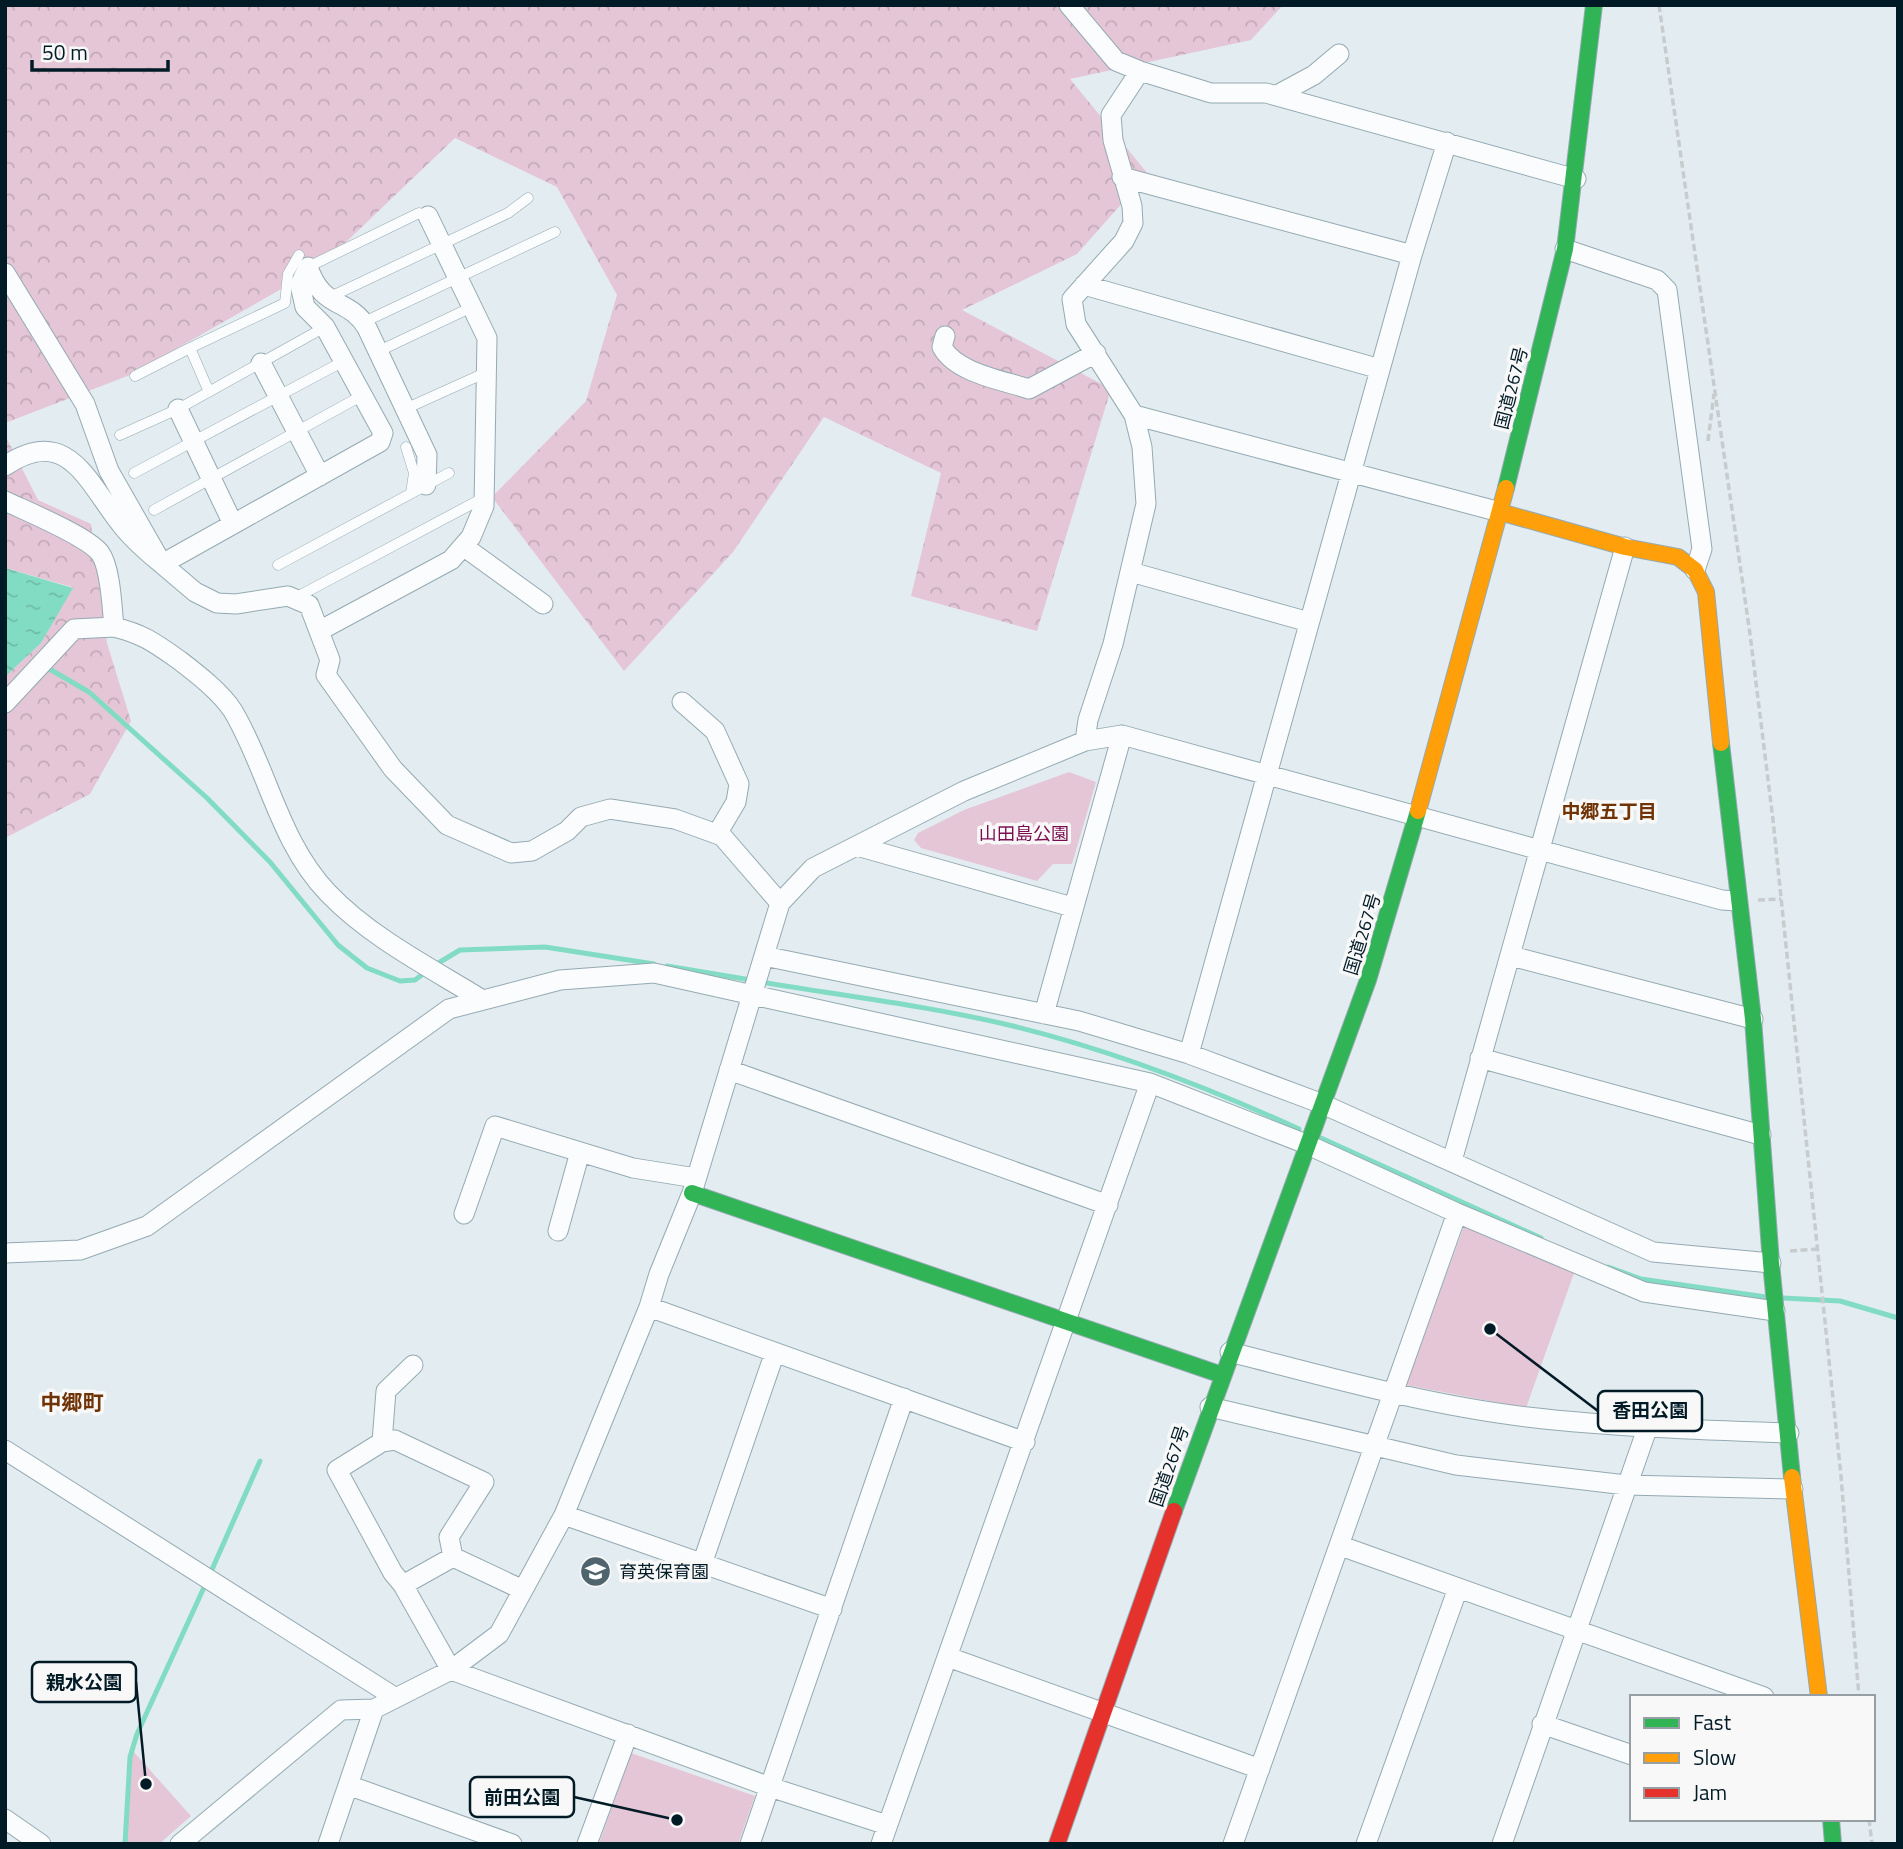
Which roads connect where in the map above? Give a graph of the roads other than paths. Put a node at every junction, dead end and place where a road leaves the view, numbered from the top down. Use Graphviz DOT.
graph roads {
  1 [pos="1069,5"];
  2 [pos="1594,5"];
  3 [pos="1339,54"];
  4 [pos="1140,71"];
  5 [pos="1277,95"];
  6 [pos="1447,142"];
  7 [pos="1122,177"];
  8 [pos="1576,178"];
  9 [pos="528,198"];
  10 [pos="428,216"];
  11 [pos="555,232"];
  12 [pos="442,244"];
  13 [pos="1565,249"];
  14 [pos="1412,255"];
  15 [pos="304,261"];
  16 [pos="5,273"];
  17 [pos="458,278"];
  18 [pos="1084,285"];
  19 [pos="328,299"];
  20 [pos="472,307"];
  21 [pos="363,322"];
  22 [pos="325,327"];
  23 [pos="945,336"];
  24 [pos="190,348"];
  25 [pos="379,351"];
  26 [pos="1096,353"];
  27 [pos="344,361"];
  28 [pos="261,363"];
  29 [pos="1380,369"];
  30 [pos="486,372"];
  31 [pos="135,376"];
  32 [pos="209,392"];
  33 [pos="363,395"];
  34 [pos="278,397"];
  35 [pos="178,409"];
  36 [pos="405,409"];
  37 [pos="1134,415"];
  38 [pos="296,431"];
  39 [pos="120,435"];
  40 [pos="193,442"];
  41 [pos="406,447"];
  42 [pos="5,466"];
  43 [pos="1351,472"];
  44 [pos="134,473"];
  45 [pos="449,473"];
  46 [pos="320,476"];
  47 [pos="211,478"];
  48 [pos="418,489"];
  49 [pos="485,497"];
  50 [pos="5,501"];
  51 [pos="154,510"];
  52 [pos="1500,512"];
  53 [pos="233,524"];
  54 [pos="463,546"];
  55 [pos="1625,547"];
  56 [pos="162,564"];
  57 [pos="278,565"];
  58 [pos="1695,570"];
  59 [pos="1131,572"];
  60 [pos="294,598"];
  61 [pos="543,604"];
  62 [pos="1309,622"];
  63 [pos="114,627"];
  64 [pos="319,631"];
  65 [pos="682,702"];
  66 [pos="5,703"];
  67 [pos="1122,735"];
  68 [pos="1085,741"];
  69 [pos="1268,773"];
  70 [pos="1418,816"];
  71 [pos="717,834"];
  72 [pos="857,846"];
  73 [pos="1538,849"];
  74 [pos="1737,901"];
  75 [pos="780,903"];
  76 [pos="1072,907"];
  77 [pos="1511,956"];
  78 [pos="762,962"];
  79 [pos="752,992"];
  80 [pos="481,999"];
  81 [pos="1044,1014"];
  82 [pos="1753,1019"];
  83 [pos="1189,1054"];
  84 [pos="1480,1058"];
  85 [pos="729,1070"];
  86 [pos="1150,1083"];
  87 [pos="1319,1110"];
  88 [pos="1761,1135"];
  89 [pos="1307,1141"];
  90 [pos="580,1152"];
  91 [pos="1452,1161"];
  92 [pos="694,1185"];
  93 [pos="1108,1205"];
  94 [pos="1457,1213"];
  95 [pos="464,1214"];
  96 [pos="558,1231"];
  97 [pos="5,1253"];
  98 [pos="1771,1258"];
  99 [pos="649,1307"];
  100 [pos="1775,1311"];
  101 [pos="1066,1323"];
  102 [pos="1230,1352"];
  103 [pos="774,1354"];
  104 [pos="414,1365"];
  105 [pos="1222,1376"];
  106 [pos="1392,1394"];
  107 [pos="904,1398"];
  108 [pos="1210,1407"];
  109 [pos="1647,1429"];
  110 [pos="1789,1433"];
  111 [pos="382,1441"];
  112 [pos="1025,1442"];
  113 [pos="1374,1447"];
  114 [pos="5,1450"];
  115 [pos="1626,1485"];
  116 [pos="1793,1489"];
  117 [pos="564,1514"];
  118 [pos="1341,1546"];
  119 [pos="453,1557"];
  120 [pos="702,1564"];
  121 [pos="403,1585"];
  122 [pos="1458,1588"];
  123 [pos="523,1590"];
  124 [pos="832,1609"];
  125 [pos="1575,1630"];
  126 [pos="948,1657"];
  127 [pos="451,1670"];
  128 [pos="1758,1695"];
  129 [pos="1819,1695"];
  130 [pos="396,1698"];
  131 [pos="374,1709"];
  132 [pos="1103,1712"];
  133 [pos="1542,1724"];
  134 [pos="628,1734"];
  135 [pos="1630,1754"];
  136 [pos="1260,1769"];
  137 [pos="348,1785"];
  138 [pos="770,1787"];
  139 [pos="5,1819"];
  140 [pos="1831,1821"];
  141 [pos="884,1834"];
  142 [pos="41,1844"];
  143 [pos="180,1844"];
  144 [pos="328,1844"];
  145 [pos="512,1844"];
  146 [pos="587,1844"];
  147 [pos="750,1844"];
  148 [pos="1057,1844"];
  149 [pos="1233,1844"];
  150 [pos="1366,1844"];
  151 [pos="1503,1844"];
  152 [pos="1833,1844"];
  1 -- 4 [label="street"];
  2 -- 8 [label="main road, 国道267号"];
  3 -- 5 [label="street"];
  4 -- 5 [label="street"];
  4 -- 7 [label="street"];
  5 -- 6 [label="street"];
  6 -- 8 [label="street"];
  6 -- 14 [label="street"];
  7 -- 14 [label="street"];
  7 -- 18 [label="street"];
  8 -- 13 [label="main road, 国道267号"];
  9 -- 12 [label="lane"];
  10 -- 12 [label="street"];
  10 -- 15 [label="lane"];
  11 -- 17 [label="lane"];
  12 -- 17 [label="street"];
  12 -- 19 [label="lane"];
  13 -- 52 [label="main road, 国道267号"];
  13 -- 58 [label="street"];
  14 -- 29 [label="street"];
  15 -- 19 [label="street"];
  15 -- 22 [label="street"];
  15 -- 24 [label="lane"];
  16 -- 56 [label="street"];
  17 -- 20 [label="street"];
  17 -- 21 [label="lane"];
  18 -- 26 [label="street"];
  18 -- 29 [label="street"];
  19 -- 21 [label="street"];
  20 -- 25 [label="lane"];
  20 -- 30 [label="street"];
  21 -- 25 [label="street"];
  22 -- 27 [label="street"];
  22 -- 28 [label="lane"];
  23 -- 26 [label="street"];
  24 -- 31 [label="lane"];
  24 -- 32 [label="lane"];
  25 -- 36 [label="street"];
  26 -- 37 [label="street"];
  27 -- 33 [label="street"];
  27 -- 34 [label="lane"];
  28 -- 32 [label="lane"];
  28 -- 34 [label="street"];
  29 -- 43 [label="street"];
  30 -- 36 [label="lane"];
  30 -- 49 [label="street"];
  32 -- 35 [label="lane"];
  33 -- 38 [label="lane"];
  33 -- 46 [label="street"];
  34 -- 38 [label="street"];
  34 -- 40 [label="lane"];
  35 -- 39 [label="lane"];
  35 -- 40 [label="street"];
  36 -- 48 [label="street"];
  37 -- 43 [label="street"];
  37 -- 59 [label="street"];
  38 -- 46 [label="street"];
  38 -- 47 [label="lane"];
  40 -- 44 [label="lane"];
  40 -- 47 [label="street"];
  41 -- 48 [label="lane"];
  42 -- 56 [label="street"];
  43 -- 52 [label="street"];
  43 -- 62 [label="street"];
  45 -- 48 [label="lane"];
  46 -- 53 [label="street"];
  47 -- 51 [label="lane"];
  47 -- 53 [label="street"];
  48 -- 57 [label="lane"];
  49 -- 54 [label="street"];
  49 -- 60 [label="lane"];
  50 -- 63 [label="street"];
  52 -- 55 [label="main road"];
  52 -- 70 [label="main road, 国道267号"];
  53 -- 56 [label="street"];
  54 -- 61 [label="street"];
  54 -- 64 [label="street"];
  55 -- 58 [label="main road"];
  55 -- 73 [label="street"];
  56 -- 60 [label="street"];
  58 -- 74 [label="main road"];
  59 -- 62 [label="street"];
  59 -- 68 [label="street"];
  60 -- 64 [label="street"];
  62 -- 69 [label="street"];
  63 -- 66 [label="street"];
  63 -- 80 [label="street"];
  64 -- 71 [label="street"];
  65 -- 71 [label="street"];
  67 -- 68 [label="street"];
  67 -- 69 [label="street"];
  67 -- 76 [label="street"];
  68 -- 72 [label="street"];
  69 -- 70 [label="street"];
  69 -- 83 [label="street"];
  70 -- 73 [label="street"];
  70 -- 87 [label="main road, 国道267号"];
  71 -- 75 [label="street"];
  72 -- 75 [label="street"];
  72 -- 76 [label="street"];
  73 -- 74 [label="street"];
  73 -- 77 [label="street"];
  74 -- 82 [label="main road"];
  75 -- 78 [label="street"];
  76 -- 81 [label="street"];
  77 -- 82 [label="street"];
  77 -- 84 [label="street"];
  78 -- 79 [label="street"];
  78 -- 81 [label="street"];
  79 -- 80 [label="street"];
  79 -- 85 [label="street"];
  79 -- 86 [label="street"];
  80 -- 97 [label="street"];
  81 -- 83 [label="street"];
  82 -- 88 [label="main road"];
  83 -- 87 [label="street"];
  84 -- 88 [label="street"];
  84 -- 91 [label="street"];
  85 -- 92 [label="street"];
  85 -- 93 [label="street"];
  86 -- 89 [label="street"];
  86 -- 93 [label="street"];
  87 -- 89 [label="main road, 国道267号"];
  87 -- 91 [label="street"];
  88 -- 98 [label="main road"];
  89 -- 94 [label="street"];
  89 -- 102 [label="main road, 国道267号"];
  90 -- 92 [label="street"];
  90 -- 95 [label="street"];
  90 -- 96 [label="street"];
  91 -- 98 [label="street"];
  92 -- 99 [label="street"];
  92 -- 101 [label="main road"];
  93 -- 101 [label="street"];
  94 -- 100 [label="street"];
  94 -- 106 [label="street"];
  98 -- 100 [label="main road"];
  99 -- 103 [label="street"];
  99 -- 117 [label="street"];
  100 -- 110 [label="main road"];
  101 -- 105 [label="main road"];
  101 -- 112 [label="street"];
  102 -- 105 [label="main road, 国道267号"];
  102 -- 106 [label="street"];
  103 -- 107 [label="street"];
  103 -- 120 [label="street"];
  104 -- 111 [label="street"];
  105 -- 108 [label="main road, 国道267号"];
  106 -- 109 [label="street"];
  106 -- 113 [label="street"];
  107 -- 112 [label="street"];
  107 -- 124 [label="street"];
  108 -- 113 [label="street"];
  108 -- 132 [label="main road, 国道267号"];
  109 -- 110 [label="street"];
  109 -- 115 [label="street"];
  110 -- 116 [label="main road"];
  111 -- 119 [label="street"];
  111 -- 121 [label="street"];
  112 -- 126 [label="street"];
  113 -- 115 [label="street"];
  113 -- 118 [label="street"];
  114 -- 130 [label="street"];
  115 -- 116 [label="street"];
  115 -- 125 [label="street"];
  116 -- 129 [label="main road"];
  117 -- 120 [label="street"];
  117 -- 123 [label="street"];
  118 -- 122 [label="street"];
  118 -- 136 [label="street"];
  119 -- 121 [label="street"];
  119 -- 123 [label="street"];
  120 -- 124 [label="street"];
  121 -- 127 [label="street"];
  122 -- 125 [label="street"];
  122 -- 150 [label="street"];
  123 -- 127 [label="street"];
  124 -- 138 [label="street"];
  125 -- 128 [label="street"];
  125 -- 133 [label="street"];
  126 -- 132 [label="street"];
  126 -- 141 [label="street"];
  127 -- 130 [label="street"];
  127 -- 134 [label="street"];
  130 -- 131 [label="street"];
  131 -- 137 [label="street"];
  131 -- 143 [label="street"];
  132 -- 136 [label="street"];
  132 -- 148 [label="main road, 国道267号"];
  133 -- 135 [label="street"];
  133 -- 151 [label="street"];
  134 -- 138 [label="street"];
  134 -- 146 [label="street"];
  136 -- 149 [label="street"];
  137 -- 144 [label="street"];
  137 -- 145 [label="street"];
  138 -- 141 [label="street"];
  138 -- 147 [label="street"];
  139 -- 142 [label="street"];
  140 -- 152 [label="main road"];
}
